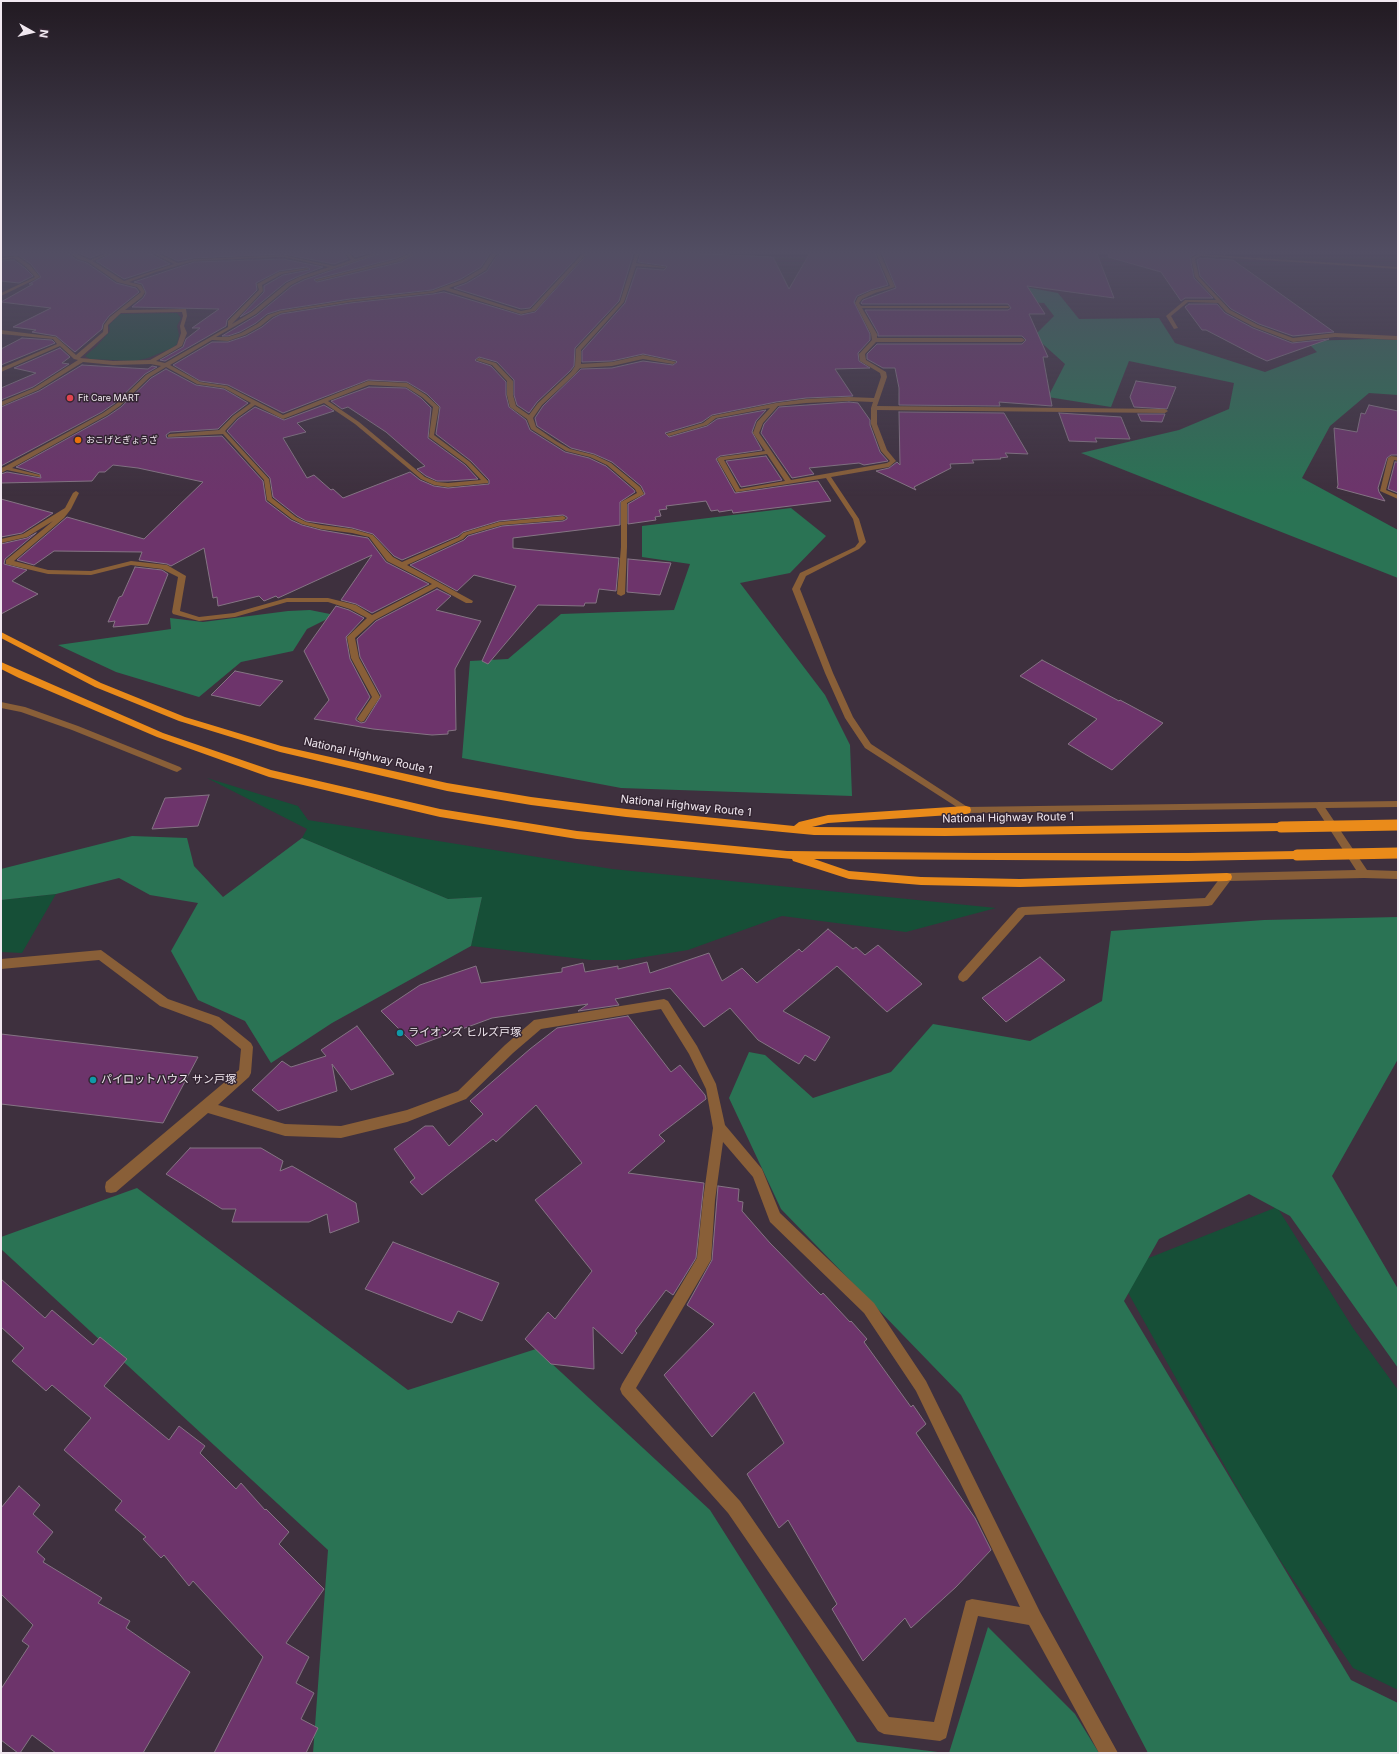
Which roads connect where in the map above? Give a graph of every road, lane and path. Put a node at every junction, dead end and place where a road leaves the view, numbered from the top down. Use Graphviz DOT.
graph roads {
  1 [pos="9,333"];
  2 [pos="105,333"];
  3 [pos="184,333"];
  4 [pos="222,333"];
  5 [pos="245,333"];
  6 [pos="594,333"];
  7 [pos="873,333"];
  8 [pos="1274,333"];
  9 [pos="1398,338"];
  10 [pos="211,339"];
  11 [pos="875,340"];
  12 [pos="1022,340"];
  13 [pos="61,344"];
  14 [pos="79,359"];
  15 [pos="479,360"];
  16 [pos="151,362"];
  17 [pos="673,362"];
  18 [pos="165,365"];
  19 [pos="578,366"];
  20 [pos="1,370"];
  21 [pos="877,400"];
  22 [pos="325,401"];
  23 [pos="256,402"];
  24 [pos="1,404"];
  25 [pos="776,404"];
  26 [pos="874,408"];
  27 [pos="1165,411"];
  28 [pos="530,418"];
  29 [pos="221,432"];
  30 [pos="669,434"];
  31 [pos="170,436"];
  32 [pos="768,452"];
  33 [pos="1398,459"];
  34 [pos="4,469"];
  35 [pos="827,475"];
  36 [pos="38,476"];
  37 [pos="789,482"];
  38 [pos="76,493"];
  39 [pos="1398,497"];
  40 [pos="68,509"];
  41 [pos="563,518"];
  42 [pos="1,541"];
  43 [pos="402,565"];
  44 [pos="437,584"];
  45 [pos="621,594"];
  46 [pos="469,601"];
  47 [pos="372,618"];
  48 [pos="1,635"];
  49 [pos="1,665"];
  50 [pos="1,705"];
  51 [pos="361,718"];
  52 [pos="177,769"];
  53 [pos="1398,804"];
  54 [pos="1319,805"];
  55 [pos="966,810"];
  56 [pos="1398,825"];
  57 [pos="787,829"];
  58 [pos="1398,853"];
  59 [pos="787,855"];
  60 [pos="1364,874"];
  61 [pos="1398,875"];
  62 [pos="1227,877"];
  63 [pos="1,964"];
  64 [pos="963,977"];
  65 [pos="206,1107"];
  66 [pos="720,1128"];
  67 [pos="111,1188"];
  68 [pos="1034,1618"];
  69 [pos="1109,1753"];
  1 -- 13 [label="street"];
  2 -- 14 [label="street"];
  3 -- 16 [label="street"];
  4 -- 10 [label="street"];
  5 -- 10 [label="street"];
  6 -- 19 [label="street"];
  7 -- 11 [label="street"];
  8 -- 9 [label="street"];
  10 -- 18 [label="street"];
  11 -- 12 [label="street"];
  11 -- 21 [label="street"];
  13 -- 14 [label="street"];
  13 -- 20 [label="street"];
  14 -- 16 [label="street"];
  14 -- 24 [label="street"];
  15 -- 28 [label="street"];
  16 -- 18 [label="street"];
  17 -- 19 [label="street"];
  18 -- 23 [label="street"];
  18 -- 34 [label="street"];
  19 -- 28 [label="street"];
  21 -- 25 [label="street"];
  21 -- 26 [label="street"];
  22 -- 22 [label="street"];
  22 -- 23 [label="street"];
  23 -- 29 [label="street"];
  25 -- 30 [label="street"];
  25 -- 32 [label="street"];
  26 -- 27 [label="street"];
  26 -- 35 [label="street"];
  28 -- 45 [label="street"];
  29 -- 31 [label="street"];
  29 -- 43 [label="street"];
  32 -- 37 [label="street"];
  32 -- 37 [label="street"];
  33 -- 39 [label="street"];
  34 -- 36 [label="street"];
  35 -- 37 [label="street"];
  35 -- 55 [label="street"];
  38 -- 40 [label="street"];
  40 -- 42 [label="street"];
  40 -- 47 [label="street"];
  41 -- 43 [label="street"];
  43 -- 44 [label="street"];
  44 -- 46 [label="street"];
  44 -- 47 [label="street"];
  47 -- 51 [label="street"];
  48 -- 57 [label="highway, National Highway Route 1"];
  49 -- 59 [label="highway"];
  50 -- 52 [label="street"];
  53 -- 54 [label="street"];
  54 -- 55 [label="street"];
  54 -- 60 [label="street"];
  55 -- 57 [label="highway"];
  56 -- 57 [label="highway, National Highway Route 1, bridge"];
  58 -- 59 [label="highway, bridge"];
  59 -- 62 [label="highway"];
  60 -- 61 [label="street"];
  60 -- 62 [label="street"];
  62 -- 64 [label="street"];
  63 -- 65 [label="street"];
  65 -- 66 [label="street"];
  65 -- 67 [label="street"];
  66 -- 68 [label="street"];
  66 -- 68 [label="street"];
  68 -- 69 [label="street"];
}
